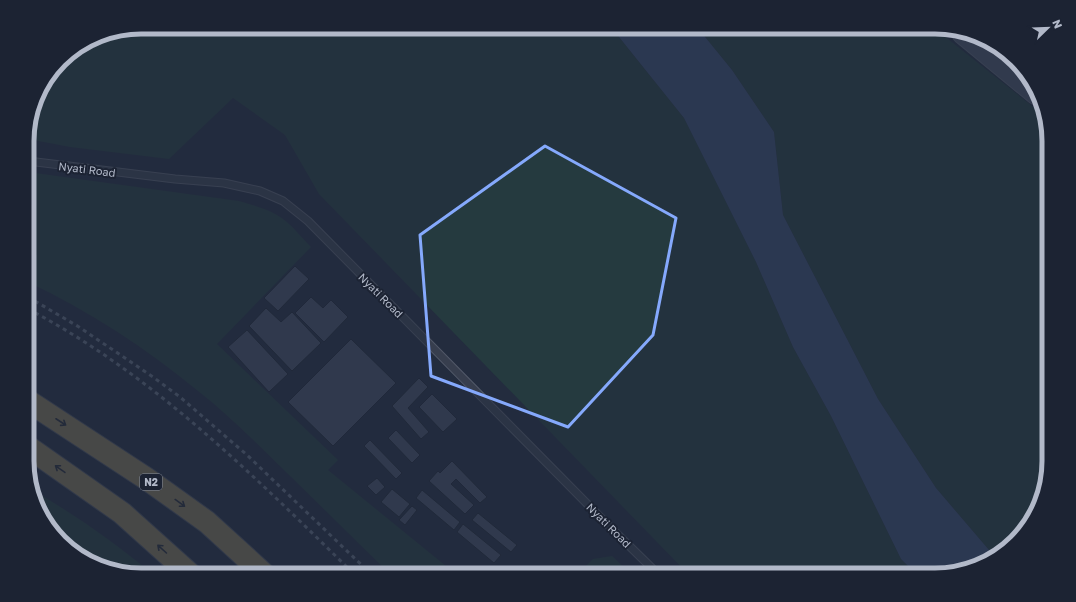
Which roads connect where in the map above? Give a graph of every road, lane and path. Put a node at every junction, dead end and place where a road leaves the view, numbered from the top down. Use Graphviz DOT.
graph roads {
  1 [pos="971,40"];
  2 [pos="1027,87"];
  3 [pos="34,162"];
  4 [pos="34,405"];
  5 [pos="34,451"];
  6 [pos="183,568"];
  7 [pos="257,568"];
  8 [pos="653,568"];
  1 -- 2 [label="street"];
  3 -- 8 [label="lane, Nyati Road"];
  4 -- 7 [label="highway, N2, one-way"];
  6 -- 5 [label="highway, one-way"];
}
